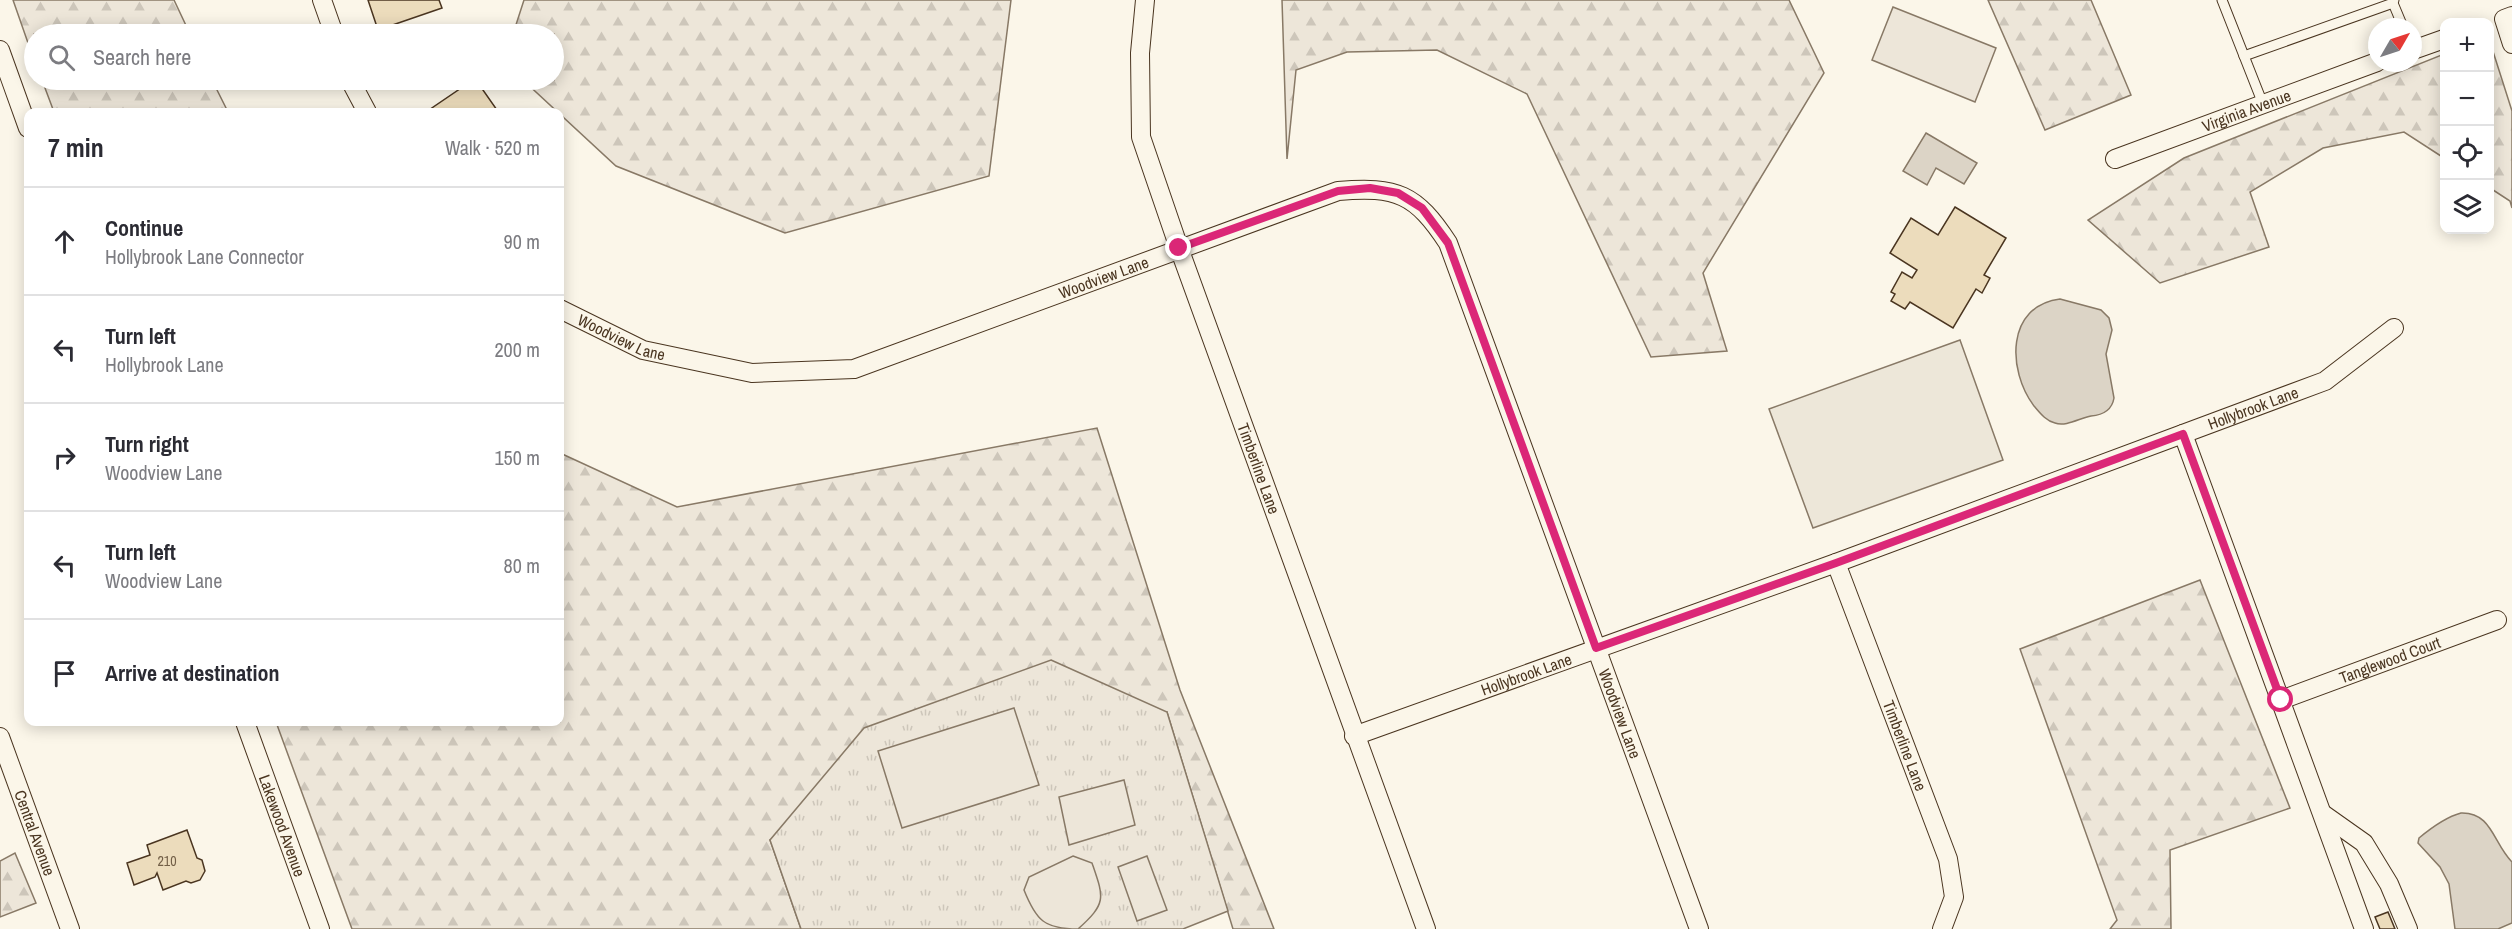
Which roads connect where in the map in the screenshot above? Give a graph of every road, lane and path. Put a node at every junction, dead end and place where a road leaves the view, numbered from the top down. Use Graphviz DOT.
graph roads {
  1 [pos="322,0"];
  2 [pos="1145,0"];
  3 [pos="2222,0"];
  4 [pos="2393,1"];
  5 [pos="2400,18"];
  6 [pos="2502,20"];
  7 [pos="330,24"];
  8 [pos="2440,41"];
  9 [pos="2512,44"];
  10 [pos="2422,47"];
  11 [pos="0,50"];
  12 [pos="2244,56"];
  13 [pos="2368,65"];
  14 [pos="355,90"];
  15 [pos="2263,104"];
  16 [pos="365,108"];
  17 [pos="24,118"];
  18 [pos="2115,159"];
  19 [pos="1179,248"];
  20 [pos="564,311"];
  21 [pos="2394,328"];
  22 [pos="2183,434"];
  23 [pos="1836,563"];
  24 [pos="2497,620"];
  25 [pos="1596,648"];
  26 [pos="2281,700"];
  27 [pos="246,726"];
  28 [pos="1354,736"];
  29 [pos="0,737"];
  30 [pos="2323,814"];
  31 [pos="70,929"];
  32 [pos="320,929"];
  33 [pos="1426,929"];
  34 [pos="1699,929"];
  35 [pos="1942,929"];
  36 [pos="2364,929"];
  37 [pos="2408,929"];
  1 -- 7 [label="street"];
  2 -- 19 [label="street, Timberline Lane"];
  3 -- 12 [label="lane"];
  4 -- 5 [label="lane"];
  4 -- 12 [label="lane"];
  6 -- 9 [label="street"];
  8 -- 10 [label="street"];
  11 -- 17 [label="street"];
  12 -- 15 [label="lane"];
  13 -- 15 [label="street, Virginia Avenue"];
  14 -- 16 [label="street"];
  15 -- 18 [label="street, Virginia Avenue"];
  19 -- 20 [label="street, Woodview Lane"];
  19 -- 25 [label="street, Woodview Lane"];
  19 -- 28 [label="street, Timberline Lane"];
  21 -- 22 [label="street, Hollybrook Lane"];
  22 -- 23 [label="street, Hollybrook Lane"];
  22 -- 26 [label="street"];
  23 -- 25 [label="street, Hollybrook Lane"];
  23 -- 35 [label="street, Timberline Lane"];
  24 -- 26 [label="street, Tanglewood Court"];
  25 -- 28 [label="street, Hollybrook Lane"];
  25 -- 34 [label="street, Woodview Lane"];
  26 -- 30 [label="street"];
  27 -- 32 [label="street, Lakewood Avenue"];
  28 -- 33 [label="street, Timberline Lane"];
  29 -- 31 [label="street, Central Avenue"];
  30 -- 36 [label="street"];
  30 -- 37 [label="street"];
}
